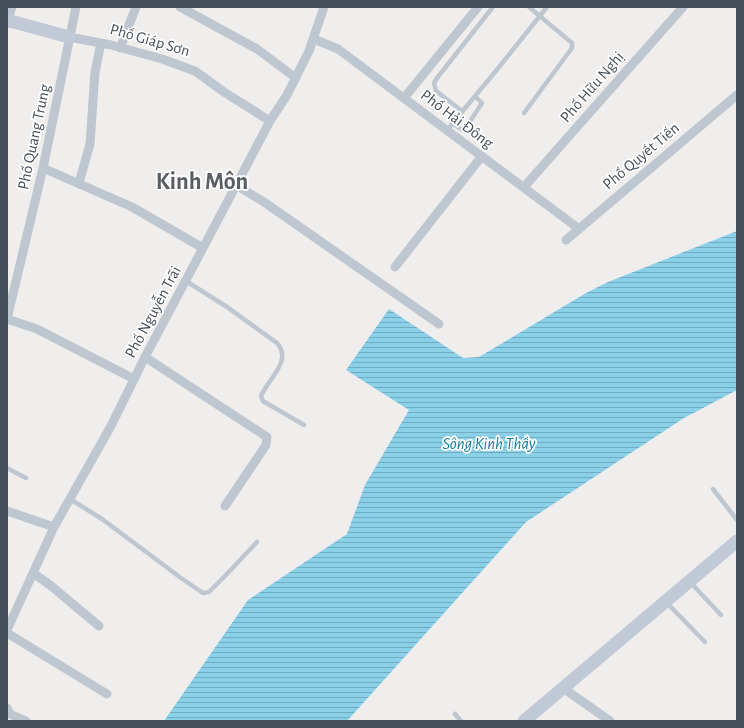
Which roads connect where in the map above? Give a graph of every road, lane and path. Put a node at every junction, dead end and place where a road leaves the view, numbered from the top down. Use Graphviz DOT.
graph roads {
  1 [pos="12,7"];
  2 [pos="76,7"];
  3 [pos="136,7"];
  4 [pos="180,7"];
  5 [pos="324,7"];
  6 [pos="478,7"];
  7 [pos="493,7"];
  8 [pos="528,7"];
  9 [pos="547,7"];
  10 [pos="683,7"];
  11 [pos="540,16"];
  12 [pos="7,21"];
  13 [pos="69,37"];
  14 [pos="314,38"];
  15 [pos="101,43"];
  16 [pos="120,48"];
  17 [pos="296,78"];
  18 [pos="737,95"];
  19 [pos="475,96"];
  20 [pos="404,98"];
  21 [pos="462,111"];
  22 [pos="524,113"];
  23 [pos="270,121"];
  24 [pos="449,127"];
  25 [pos="482,156"];
  26 [pos="43,168"];
  27 [pos="79,183"];
  28 [pos="236,185"];
  29 [pos="524,187"];
  30 [pos="578,228"];
  31 [pos="566,240"];
  32 [pos="203,248"];
  33 [pos="395,267"];
  34 [pos="186,281"];
  35 [pos="7,319"];
  36 [pos="439,324"];
  37 [pos="145,357"];
  38 [pos="134,379"];
  39 [pos="304,425"];
  40 [pos="7,468"];
  41 [pos="26,478"];
  42 [pos="713,489"];
  43 [pos="70,499"];
  44 [pos="225,506"];
  45 [pos="7,511"];
  46 [pos="737,520"];
  47 [pos="54,527"];
  48 [pos="737,541"];
  49 [pos="257,542"];
  50 [pos="33,573"];
  51 [pos="689,581"];
  52 [pos="665,602"];
  53 [pos="720,615"];
  54 [pos="99,626"];
  55 [pos="7,632"];
  56 [pos="705,642"];
  57 [pos="563,688"];
  58 [pos="107,694"];
  59 [pos="8,714"];
  60 [pos="455,714"];
  61 [pos="26,721"];
  62 [pos="461,721"];
  63 [pos="524,721"];
  64 [pos="610,721"];
  1 -- 12 [label="street"];
  2 -- 13 [label="street, Phố Quang Trung"];
  3 -- 16 [label="street"];
  4 -- 17 [label="street"];
  5 -- 14 [label="street, Phố Nguyễn Trãi"];
  6 -- 20 [label="street"];
  7 -- 21 [label="lane"];
  8 -- 11 [label="lane"];
  9 -- 11 [label="lane"];
  10 -- 29 [label="street, Phố Hữu Nghị"];
  11 -- 19 [label="lane"];
  11 -- 22 [label="lane"];
  12 -- 13 [label="street, Phố Giáp Sơn"];
  13 -- 15 [label="street, Phố Giáp Sơn"];
  13 -- 26 [label="street, Phố Quang Trung"];
  14 -- 17 [label="street, Phố Nguyễn Trãi"];
  14 -- 20 [label="street, Phố Hải Đông"];
  15 -- 16 [label="street, Phố Giáp Sơn"];
  15 -- 27 [label="street"];
  16 -- 23 [label="street, Phố Giáp Sơn"];
  17 -- 23 [label="street, Phố Nguyễn Trãi"];
  18 -- 30 [label="street, Phố Quyết Tiến"];
  19 -- 21 [label="lane"];
  19 -- 24 [label="lane"];
  20 -- 24 [label="street, Phố Hải Đông"];
  21 -- 24 [label="lane"];
  23 -- 28 [label="street, Phố Nguyễn Trãi"];
  24 -- 25 [label="street, Phố Hải Đông"];
  25 -- 29 [label="street, Phố Hải Đông"];
  25 -- 33 [label="street"];
  26 -- 27 [label="street"];
  26 -- 35 [label="street, Phố Quang Trung"];
  27 -- 32 [label="street"];
  28 -- 32 [label="street, Phố Nguyễn Trãi"];
  28 -- 36 [label="street"];
  29 -- 30 [label="street, Phố Hải Đông"];
  30 -- 31 [label="street, Phố Quyết Tiến"];
  32 -- 34 [label="street, Phố Nguyễn Trãi"];
  34 -- 37 [label="street, Phố Nguyễn Trãi"];
  34 -- 39 [label="lane"];
  35 -- 38 [label="street"];
  37 -- 38 [label="street, Phố Nguyễn Trãi"];
  37 -- 44 [label="street"];
  38 -- 43 [label="street, Phố Nguyễn Trãi"];
  40 -- 41 [label="lane"];
  42 -- 46 [label="lane"];
  43 -- 47 [label="street, Phố Nguyễn Trãi"];
  43 -- 49 [label="lane"];
  45 -- 47 [label="street"];
  47 -- 50 [label="street, Phố Nguyễn Trãi"];
  48 -- 51 [label="street"];
  50 -- 54 [label="street"];
  50 -- 55 [label="street, Phố Nguyễn Trãi"];
  51 -- 52 [label="street"];
  51 -- 53 [label="lane"];
  52 -- 56 [label="lane"];
  52 -- 57 [label="street"];
  55 -- 58 [label="street"];
  57 -- 63 [label="street"];
  57 -- 64 [label="street"];
  59 -- 61 [label="street"];
  60 -- 62 [label="lane"];
}
